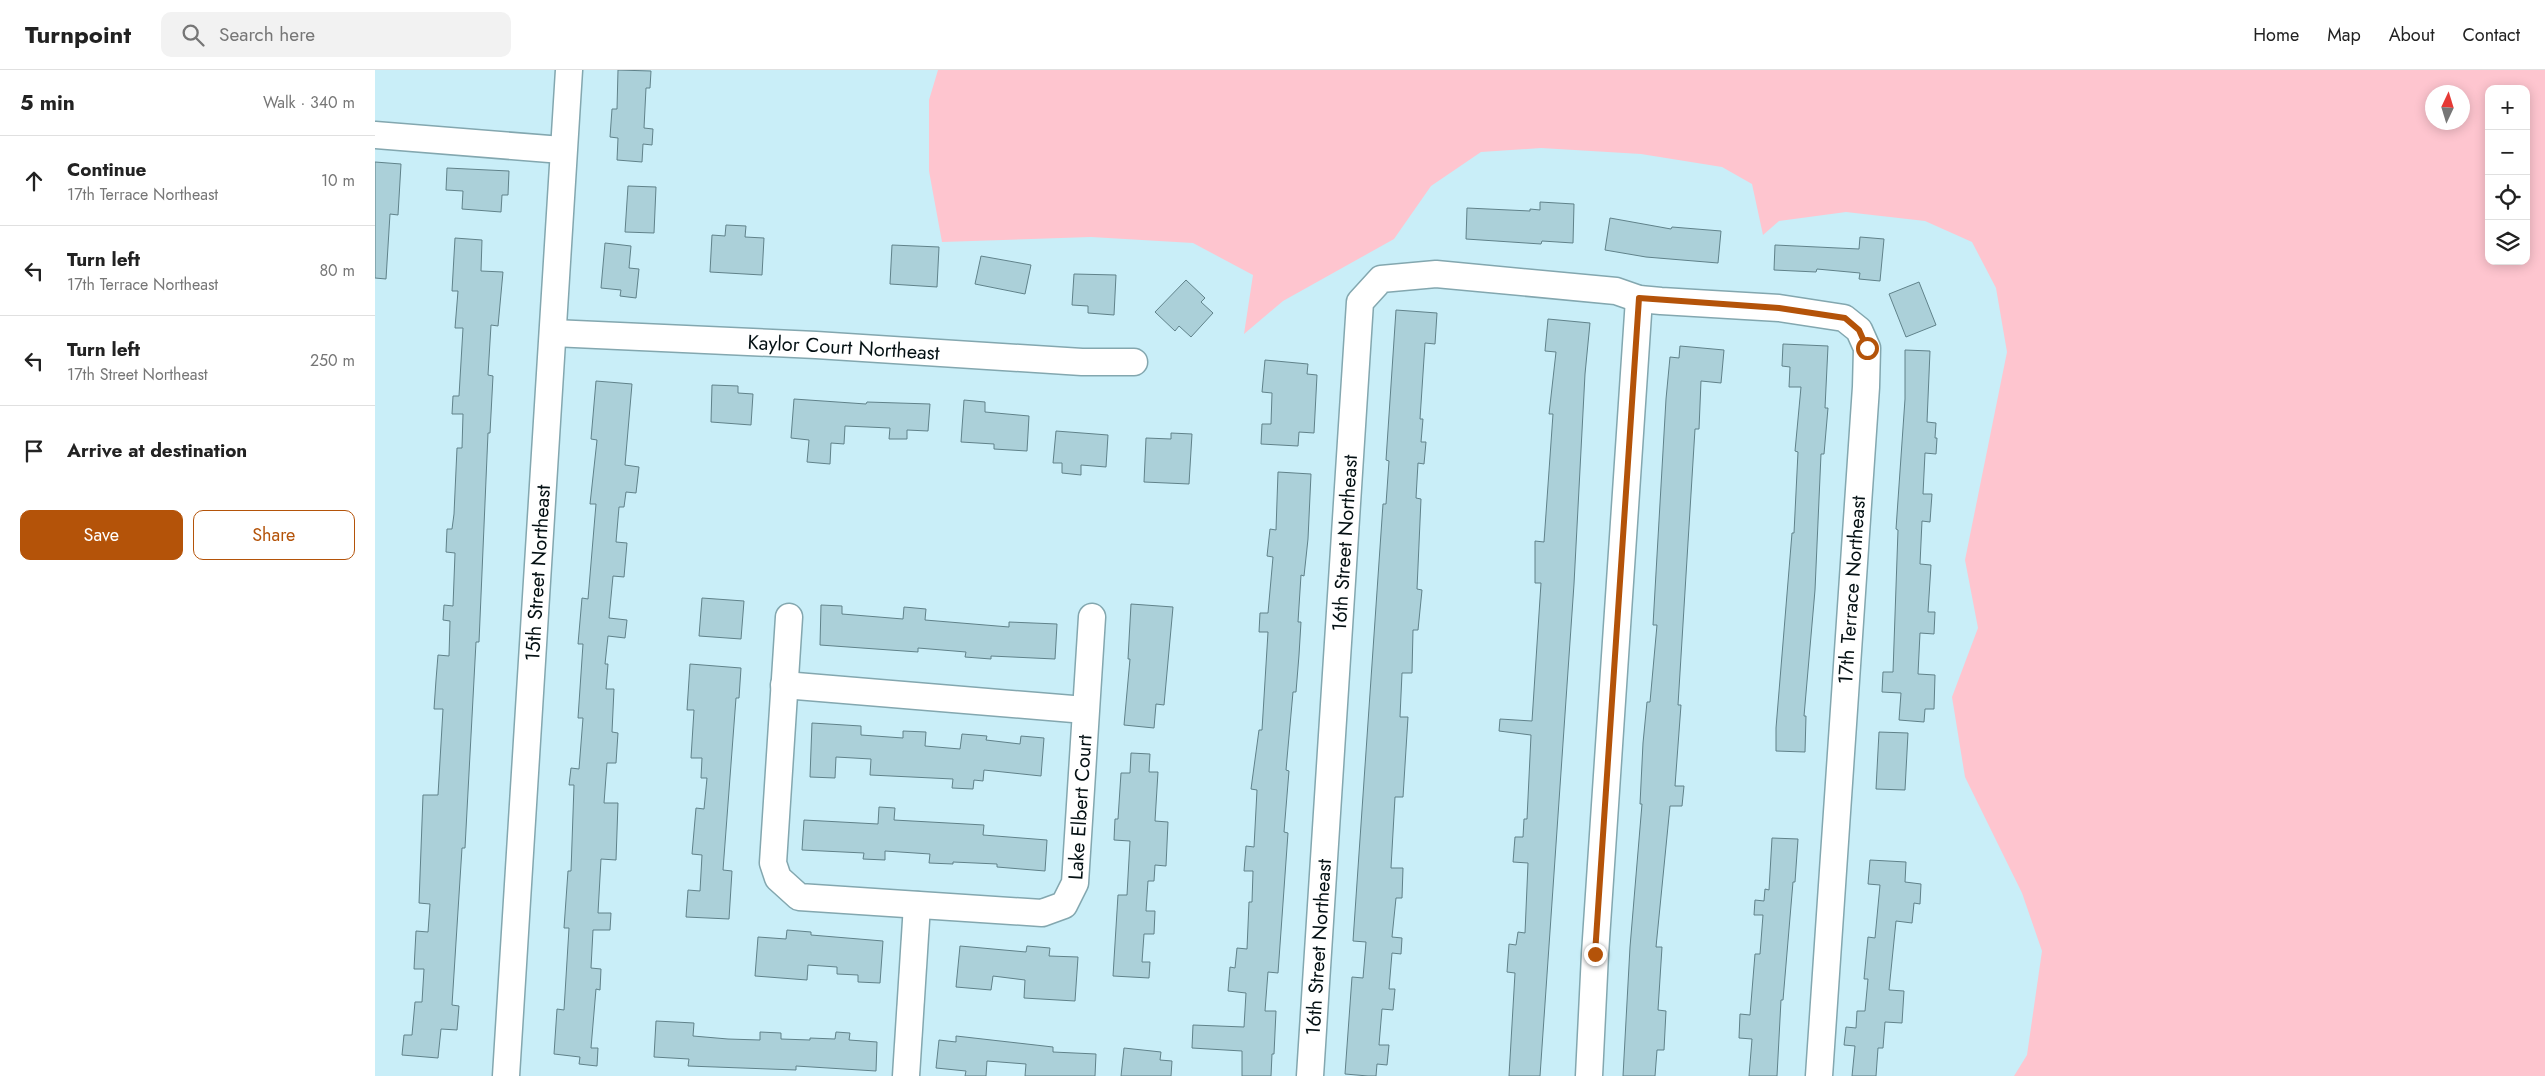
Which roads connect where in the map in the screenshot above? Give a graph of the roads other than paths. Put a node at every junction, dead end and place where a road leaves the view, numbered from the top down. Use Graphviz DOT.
graph roads {
  1 [pos="569,70"];
  2 [pos="375,135"];
  3 [pos="562,150"];
  4 [pos="1639,298"];
  5 [pos="553,333"];
  6 [pos="1134,362"];
  7 [pos="789,617"];
  8 [pos="1092,617"];
  9 [pos="784,685"];
  10 [pos="1085,710"];
  11 [pos="917,905"];
  12 [pos="506,1076"];
  13 [pos="906,1076"];
  14 [pos="1310,1076"];
  15 [pos="1589,1076"];
  16 [pos="1819,1076"];
  1 -- 3 [label="street, 15th Street Northeast"];
  2 -- 3 [label="street"];
  3 -- 5 [label="street, 15th Street Northeast"];
  4 -- 14 [label="street, 16th Street Northeast"];
  4 -- 15 [label="street"];
  4 -- 16 [label="street, 17th Terrace Northeast"];
  5 -- 6 [label="street, Kaylor Court Northeast"];
  5 -- 12 [label="street, 15th Street Northeast"];
  7 -- 9 [label="street, Lake Elbert Court"];
  8 -- 10 [label="street, Lake Elbert Court"];
  9 -- 10 [label="street, Lake Elbert Court"];
  9 -- 11 [label="street, Lake Elbert Court"];
  10 -- 11 [label="street, Lake Elbert Court"];
  11 -- 13 [label="street"];
}
